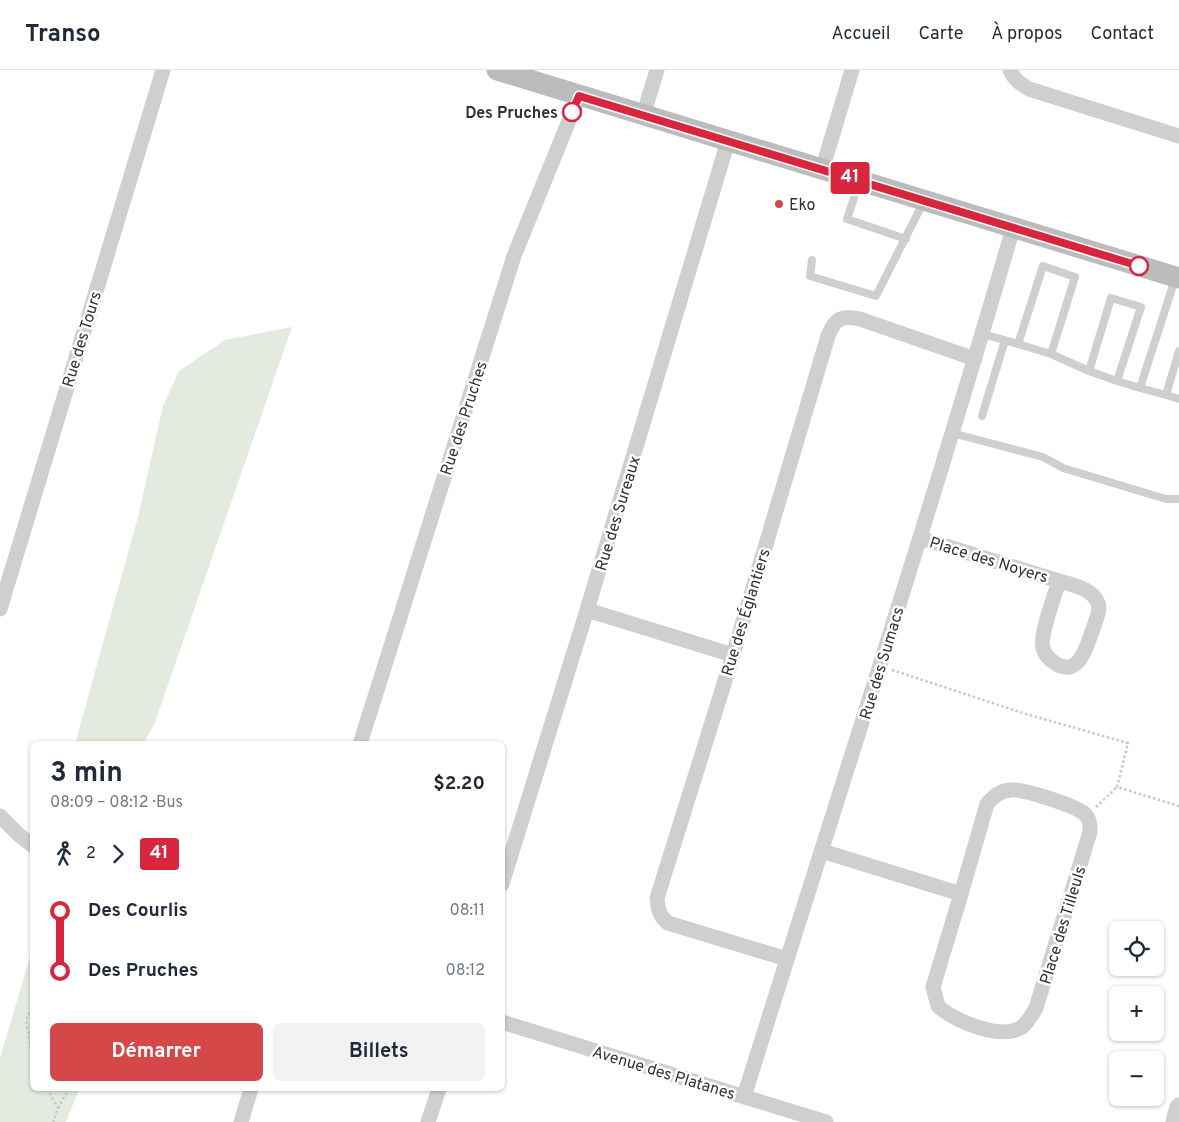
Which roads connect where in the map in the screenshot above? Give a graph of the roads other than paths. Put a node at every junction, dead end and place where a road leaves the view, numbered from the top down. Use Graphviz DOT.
graph roads {
  1 [pos="162,70"];
  2 [pos="497,70"];
  3 [pos="657,70"];
  4 [pos="852,70"];
  5 [pos="1010,70"];
  6 [pos="579,96"];
  7 [pos="643,116"];
  8 [pos="1179,136"];
  9 [pos="728,141"];
  10 [pos="822,170"];
  11 [pos="860,181"];
  12 [pos="924,201"];
  13 [pos="1013,228"];
  14 [pos="906,239"];
  15 [pos="812,260"];
  16 [pos="1178,273"];
  17 [pos="983,334"];
  18 [pos="1005,340"];
  19 [pos="1018,344"];
  20 [pos="1179,351"];
  21 [pos="1051,354"];
  22 [pos="975,359"];
  23 [pos="1089,371"];
  24 [pos="1117,381"];
  25 [pos="1140,388"];
  26 [pos="1166,395"];
  27 [pos="1179,399"];
  28 [pos="982,416"];
  29 [pos="952,433"];
  30 [pos="1179,499"];
  31 [pos="920,538"];
  32 [pos="1059,581"];
  33 [pos="0,608"];
  34 [pos="588,610"];
  35 [pos="733,655"];
  36 [pos="361,741"];
  37 [pos="0,816"];
  38 [pos="30,843"];
  39 [pos="822,851"];
  40 [pos="505,874"];
  41 [pos="961,894"];
  42 [pos="787,959"];
  43 [pos="505,1023"];
  44 [pos="250,1091"];
  45 [pos="438,1091"];
  46 [pos="744,1097"];
  47 [pos="1179,1107"];
  48 [pos="241,1122"];
  49 [pos="428,1122"];
  50 [pos="826,1122"];
  51 [pos="1175,1122"];
  1 -- 33 [label="street, Rue des Tours"];
  2 -- 6 [label="main road"];
  3 -- 7 [label="street"];
  4 -- 10 [label="street"];
  5 -- 8 [label="street"];
  6 -- 7 [label="main road"];
  6 -- 36 [label="street, Rue des Pruches"];
  7 -- 9 [label="main road"];
  9 -- 10 [label="main road"];
  9 -- 34 [label="street, Rue des Sureaux"];
  10 -- 11 [label="main road"];
  11 -- 12 [label="main road"];
  11 -- 14 [label="lane"];
  12 -- 13 [label="main road"];
  12 -- 14 [label="lane"];
  13 -- 16 [label="main road"];
  13 -- 17 [label="street, Rue des Sumacs"];
  14 -- 15 [label="lane"];
  16 -- 25 [label="lane"];
  17 -- 18 [label="lane"];
  17 -- 22 [label="street, Rue des Sumacs"];
  18 -- 19 [label="lane"];
  18 -- 28 [label="lane"];
  19 -- 21 [label="lane"];
  19 -- 21 [label="lane"];
  20 -- 26 [label="lane"];
  21 -- 23 [label="lane"];
  22 -- 29 [label="street, Rue des Sumacs"];
  22 -- 35 [label="street, Rue des Églantiers"];
  23 -- 24 [label="lane"];
  23 -- 24 [label="lane"];
  24 -- 25 [label="lane"];
  25 -- 26 [label="lane"];
  26 -- 27 [label="lane"];
  29 -- 30 [label="lane"];
  29 -- 31 [label="street, Rue des Sumacs"];
  31 -- 32 [label="street, Place des Noyers"];
  31 -- 39 [label="street, Rue des Sumacs"];
  32 -- 32 [label="street, Place des Noyers"];
  34 -- 35 [label="street"];
  34 -- 40 [label="street, Rue des Sureaux"];
  35 -- 42 [label="street, Rue des Églantiers"];
  37 -- 38 [label="street"];
  39 -- 41 [label="street"];
  39 -- 42 [label="street, Rue des Sumacs"];
  41 -- 41 [label="street, Place des Tilleuls"];
  42 -- 46 [label="street, Rue des Sumacs"];
  43 -- 46 [label="street, Avenue des Platanes"];
  44 -- 48 [label="street"];
  45 -- 49 [label="street"];
  46 -- 50 [label="street, Avenue des Platanes"];
  47 -- 51 [label="street"];
}
